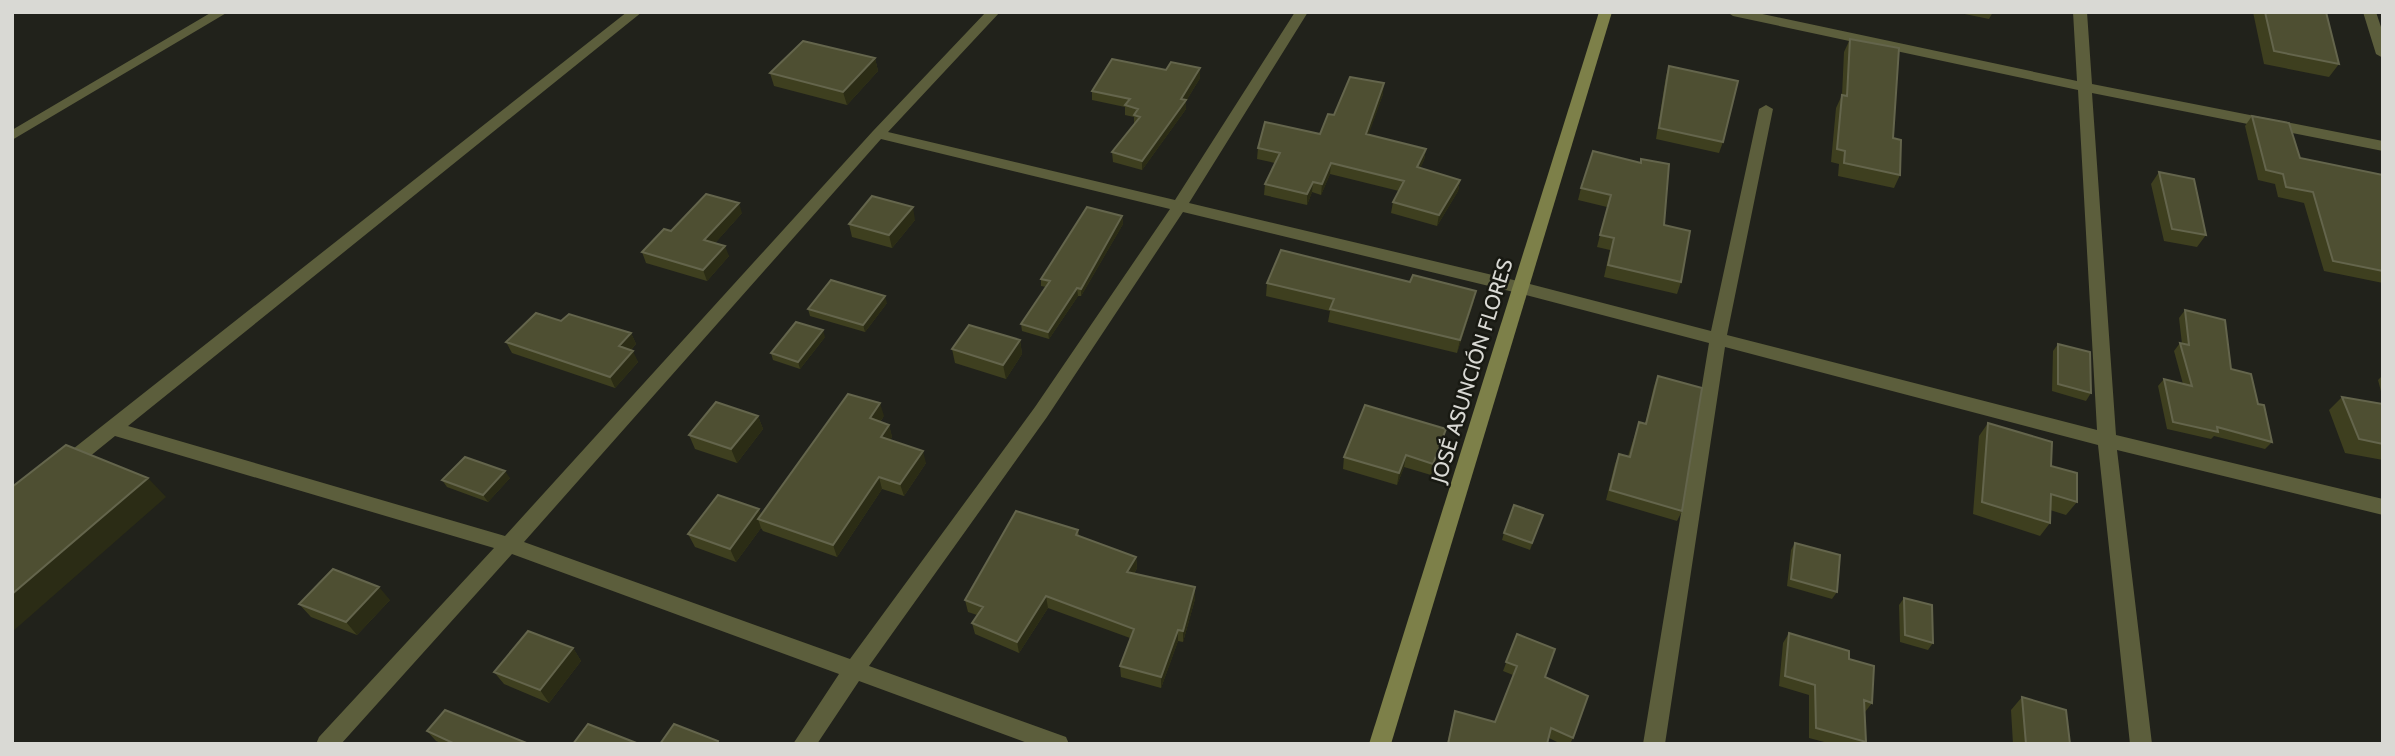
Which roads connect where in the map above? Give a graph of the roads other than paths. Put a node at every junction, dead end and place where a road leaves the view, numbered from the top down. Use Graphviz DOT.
graph roads {
  1 [pos="222,12"];
  2 [pos="636,12"];
  3 [pos="994,12"];
  4 [pos="1302,12"];
  5 [pos="1606,12"];
  6 [pos="1733,12"];
  7 [pos="2080,12"];
  8 [pos="2369,12"];
  9 [pos="1786,18"];
  10 [pos="2383,54"];
  11 [pos="2085,88"];
  12 [pos="1766,109"];
  13 [pos="878,134"];
  14 [pos="12,136"];
  15 [pos="2383,145"];
  16 [pos="1182,207"];
  17 [pos="1522,288"];
  18 [pos="1718,340"];
  19 [pos="115,429"];
  20 [pos="2107,440"];
  21 [pos="53,474"];
  22 [pos="2383,507"];
  23 [pos="509,545"];
  24 [pos="853,670"];
  25 [pos="327,744"];
  26 [pos="804,744"];
  27 [pos="1058,744"];
  28 [pos="1380,744"];
  29 [pos="1654,744"];
  30 [pos="2141,744"];
  1 -- 14 [label="street"];
  2 -- 19 [label="street"];
  3 -- 13 [label="street"];
  4 -- 16 [label="street"];
  5 -- 17 [label="street, JOSÉ ASUNCIÓN FLORES"];
  6 -- 9 [label="street"];
  7 -- 11 [label="street"];
  8 -- 10 [label="street"];
  9 -- 11 [label="street"];
  11 -- 15 [label="street"];
  11 -- 20 [label="street"];
  12 -- 18 [label="street"];
  13 -- 16 [label="street"];
  13 -- 23 [label="street"];
  16 -- 17 [label="street"];
  16 -- 24 [label="street"];
  17 -- 18 [label="street"];
  17 -- 28 [label="street, JOSÉ ASUNCIÓN FLORES"];
  18 -- 20 [label="street"];
  18 -- 29 [label="street"];
  19 -- 21 [label="street"];
  19 -- 23 [label="street"];
  20 -- 22 [label="street"];
  20 -- 30 [label="street"];
  23 -- 24 [label="street"];
  23 -- 25 [label="street"];
  24 -- 26 [label="street"];
  24 -- 27 [label="street"];
}
